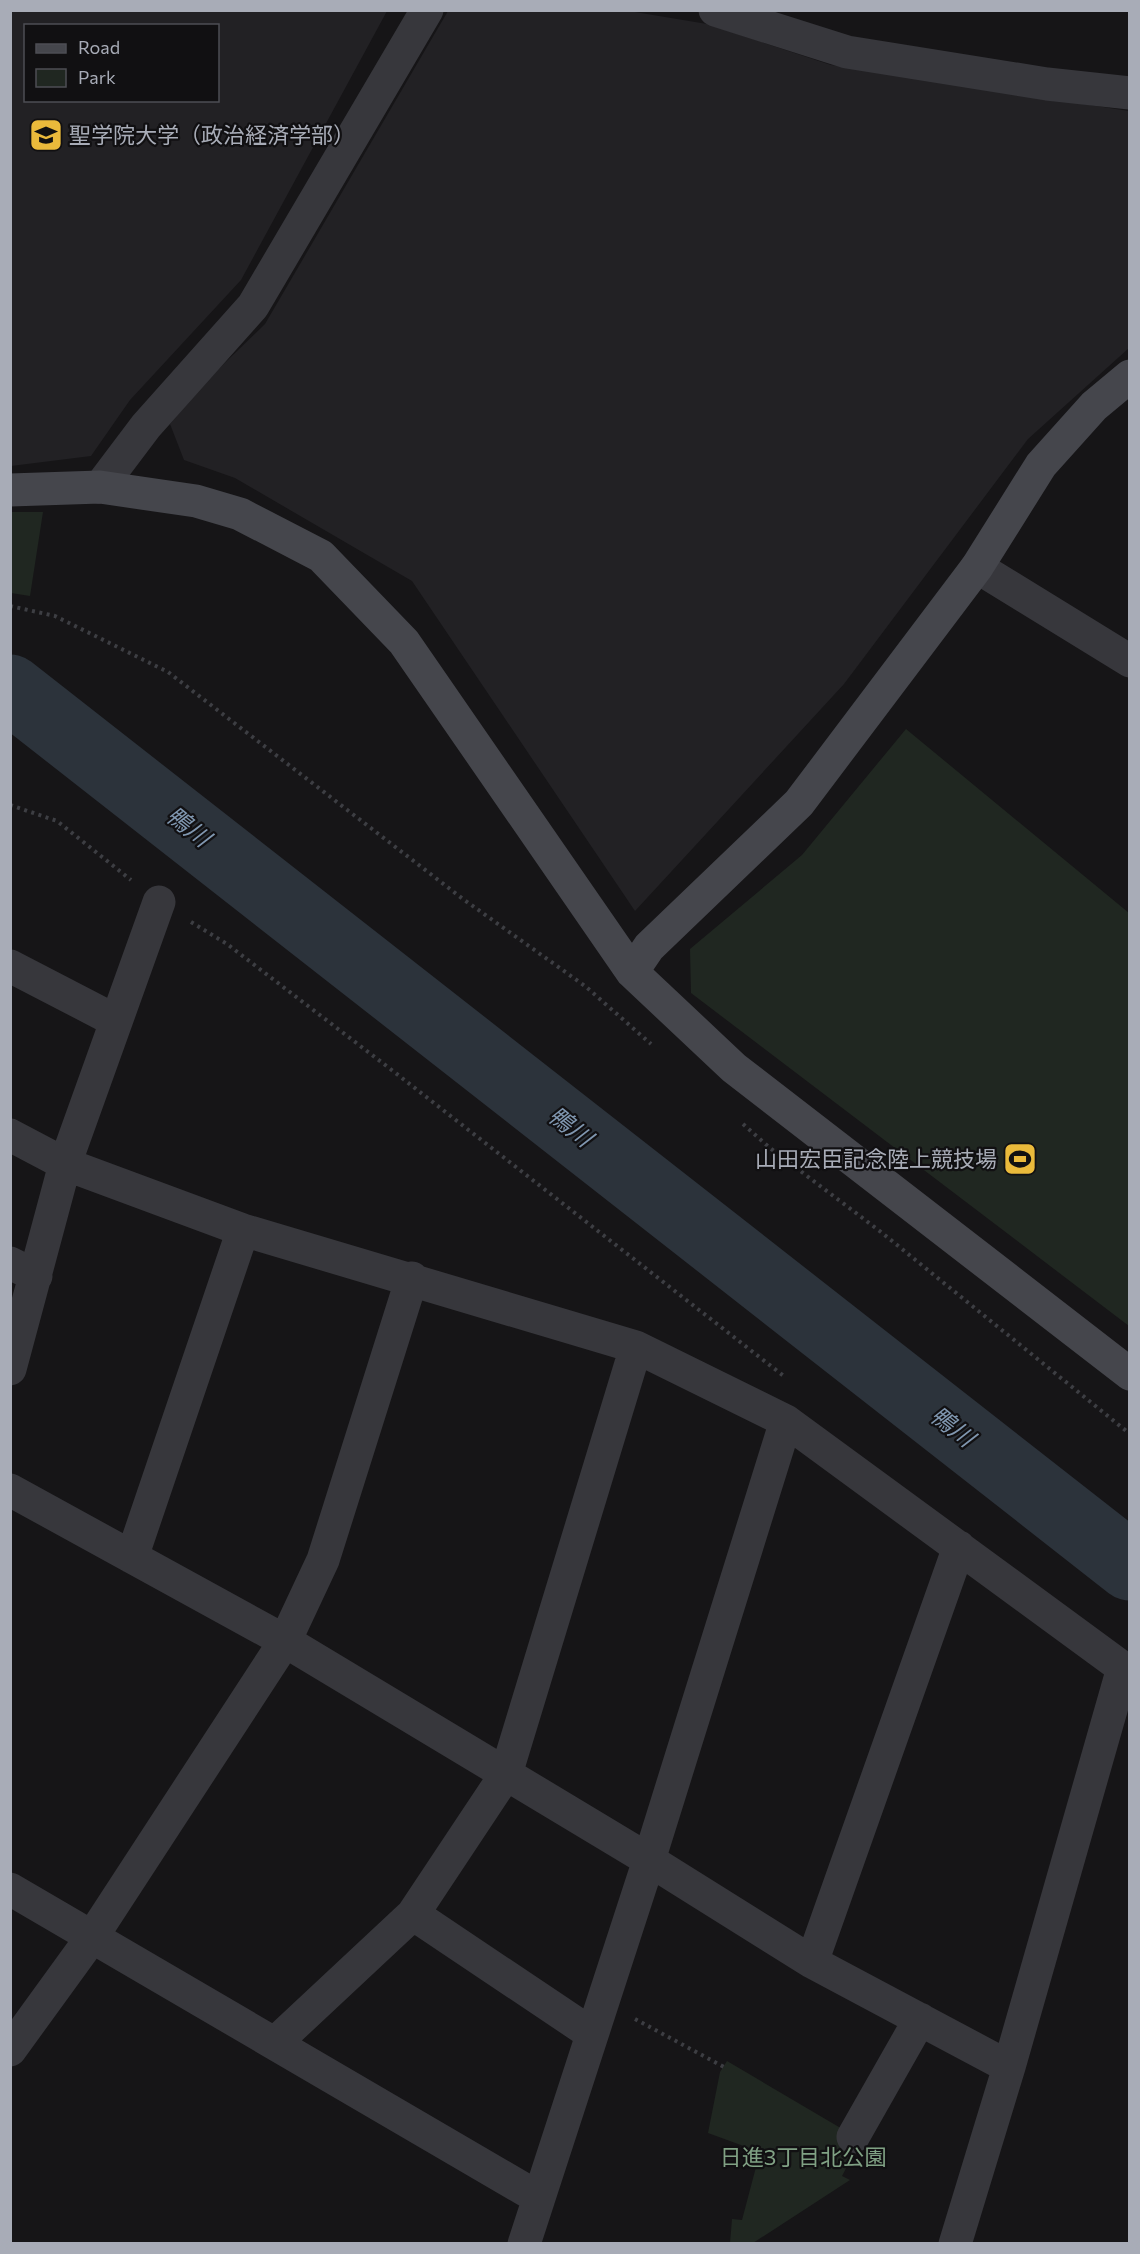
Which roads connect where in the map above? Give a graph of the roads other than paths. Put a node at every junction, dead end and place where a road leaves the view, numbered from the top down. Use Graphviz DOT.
graph roads {
  1 [pos="427,10"];
  2 [pos="715,10"];
  3 [pos="1130,93"];
  4 [pos="1130,376"];
  5 [pos="100,487"];
  6 [pos="10,490"];
  7 [pos="976,567"];
  8 [pos="1130,661"];
  9 [pos="159,902"];
  10 [pos="10,966"];
  11 [pos="632,972"];
  12 [pos="116,1022"];
  13 [pos="10,1135"];
  14 [pos="65,1164"];
  15 [pos="243,1230"];
  16 [pos="23,1270"];
  17 [pos="412,1278"];
  18 [pos="636,1347"];
  19 [pos="10,1370"];
  20 [pos="1130,1374"];
  21 [pos="786,1421"];
  22 [pos="10,1490"];
  23 [pos="959,1547"];
  24 [pos="132,1557"];
  25 [pos="285,1641"];
  26 [pos="506,1774"];
  27 [pos="649,1860"];
  28 [pos="10,1889"];
  29 [pos="413,1914"];
  30 [pos="92,1937"];
  31 [pos="812,1962"];
  32 [pos="920,2019"];
  33 [pos="592,2034"];
  34 [pos="275,2043"];
  35 [pos="10,2050"];
  36 [pos="1009,2067"];
  37 [pos="853,2137"];
  38 [pos="539,2198"];
  39 [pos="524,2244"];
  40 [pos="955,2244"];
  1 -- 5 [label="street"];
  2 -- 3 [label="street"];
  4 -- 7 [label="street"];
  5 -- 6 [label="street"];
  5 -- 11 [label="street"];
  7 -- 8 [label="street"];
  7 -- 11 [label="street"];
  9 -- 12 [label="street"];
  10 -- 12 [label="street"];
  11 -- 20 [label="street"];
  12 -- 14 [label="street"];
  13 -- 14 [label="street"];
  14 -- 15 [label="street"];
  14 -- 16 [label="street"];
  15 -- 17 [label="street"];
  15 -- 24 [label="street"];
  16 -- 19 [label="street"];
  17 -- 18 [label="street"];
  17 -- 25 [label="street"];
  18 -- 21 [label="street"];
  18 -- 26 [label="street"];
  21 -- 23 [label="street"];
  21 -- 27 [label="street"];
  22 -- 24 [label="street"];
  23 -- 31 [label="street"];
  23 -- 36 [label="street"];
  24 -- 25 [label="street"];
  25 -- 26 [label="street"];
  25 -- 30 [label="street"];
  26 -- 27 [label="street"];
  26 -- 29 [label="street"];
  27 -- 31 [label="street"];
  27 -- 33 [label="street"];
  28 -- 30 [label="street"];
  29 -- 33 [label="street"];
  29 -- 34 [label="street"];
  30 -- 34 [label="street"];
  30 -- 35 [label="street"];
  31 -- 32 [label="street"];
  32 -- 36 [label="street"];
  32 -- 37 [label="street"];
  33 -- 38 [label="street"];
  34 -- 38 [label="street"];
  36 -- 40 [label="street"];
  38 -- 39 [label="street"];
}
